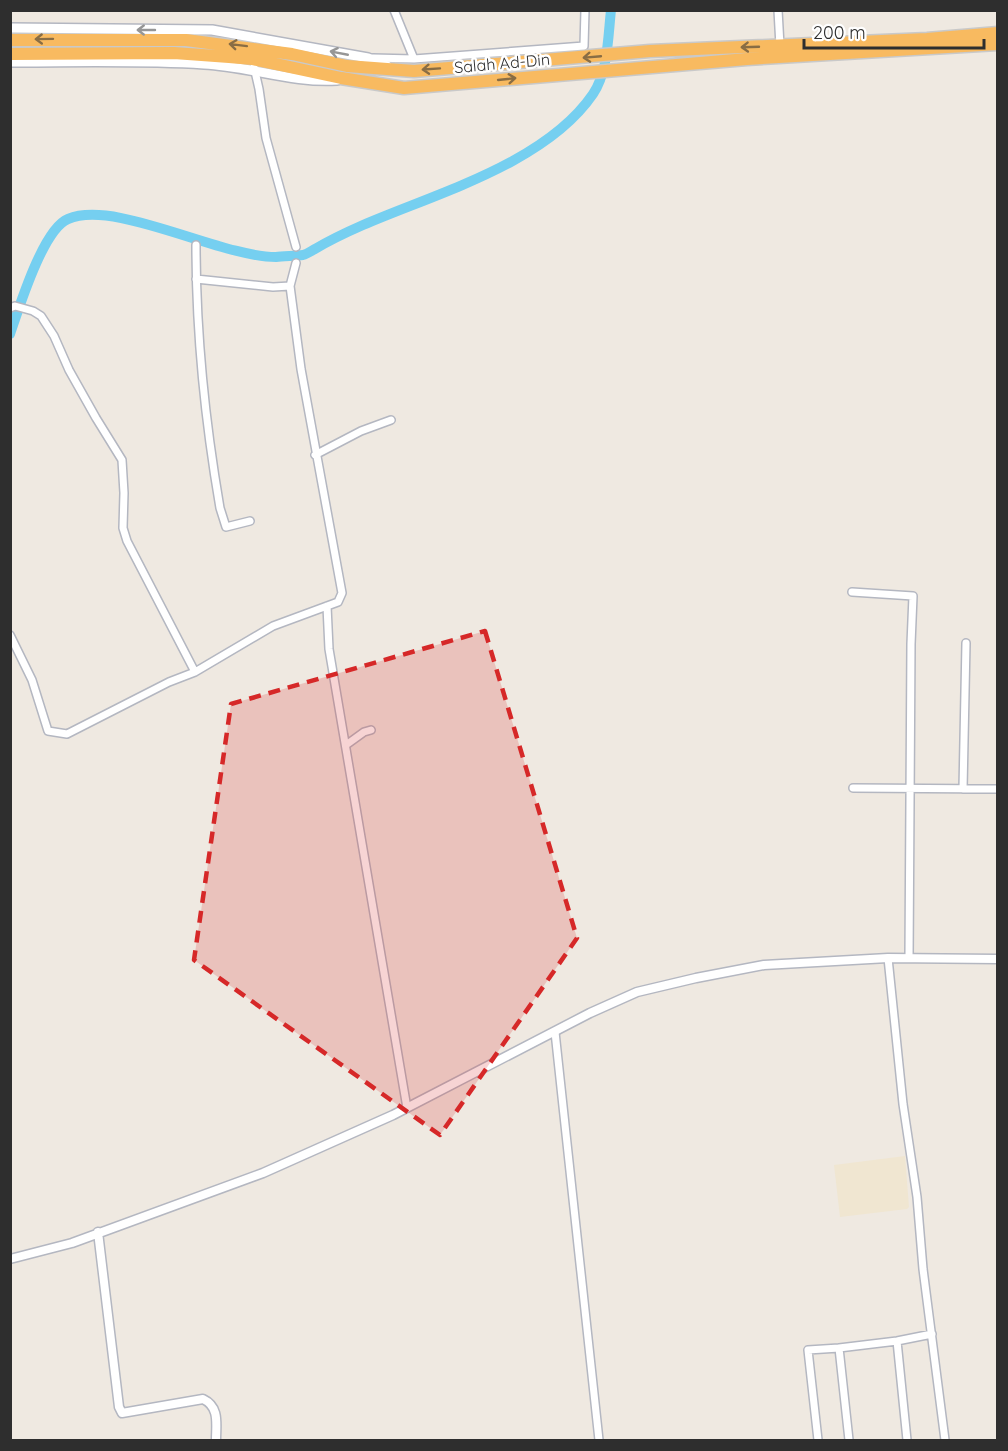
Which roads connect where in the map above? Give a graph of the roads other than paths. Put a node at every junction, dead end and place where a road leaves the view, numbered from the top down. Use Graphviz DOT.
graph roads {
  1 [pos="394,10"];
  2 [pos="585,10"];
  3 [pos="778,10"];
  4 [pos="10,28"];
  5 [pos="998,33"];
  6 [pos="10,40"];
  7 [pos="998,44"];
  8 [pos="780,46"];
  9 [pos="10,54"];
  10 [pos="368,58"];
  11 [pos="414,59"];
  12 [pos="10,62"];
  13 [pos="253,65"];
  14 [pos="395,70"];
  15 [pos="196,245"];
  16 [pos="296,247"];
  17 [pos="296,263"];
  18 [pos="196,279"];
  19 [pos="290,286"];
  20 [pos="13,307"];
  21 [pos="391,420"];
  22 [pos="315,455"];
  23 [pos="250,521"];
  24 [pos="852,592"];
  25 [pos="327,606"];
  26 [pos="10,635"];
  27 [pos="966,643"];
  28 [pos="195,672"];
  29 [pos="372,730"];
  30 [pos="346,745"];
  31 [pos="853,788"];
  32 [pos="910,789"];
  33 [pos="963,789"];
  34 [pos="998,789"];
  35 [pos="888,958"];
  36 [pos="909,958"];
  37 [pos="998,959"];
  38 [pos="555,1032"];
  39 [pos="407,1108"];
  40 [pos="98,1232"];
  41 [pos="10,1259"];
  42 [pos="932,1334"];
  43 [pos="897,1341"];
  44 [pos="839,1348"];
  45 [pos="216,1440"];
  46 [pos="599,1440"];
  47 [pos="818,1440"];
  48 [pos="849,1440"];
  49 [pos="907,1440"];
  50 [pos="945,1440"];
  1 -- 11 [label="street"];
  2 -- 11 [label="street"];
  3 -- 8 [label="street"];
  10 -- 4 [label="main road, one-way"];
  5 -- 8 [label="highway, Salah Ad-Din"];
  14 -- 6 [label="highway, Salah Ad-Din, one-way"];
  13 -- 7 [label="highway, Salah Ad-Din, one-way"];
  8 -- 14 [label="highway, Salah Ad-Din, one-way"];
  9 -- 13 [label="highway, Salah Ad-Din"];
  10 -- 11 [label="street"];
  10 -- 14 [label="main road"];
  12 -- 13 [label="main road"];
  13 -- 16 [label="street"];
  15 -- 18 [label="street"];
  17 -- 19 [label="street"];
  18 -- 19 [label="street"];
  18 -- 23 [label="street"];
  19 -- 22 [label="street"];
  20 -- 28 [label="street"];
  21 -- 22 [label="street"];
  22 -- 25 [label="street"];
  24 -- 32 [label="street"];
  25 -- 28 [label="street"];
  25 -- 30 [label="street"];
  26 -- 28 [label="street"];
  27 -- 33 [label="street"];
  29 -- 30 [label="street"];
  30 -- 39 [label="street"];
  31 -- 32 [label="street"];
  32 -- 33 [label="street"];
  32 -- 36 [label="street"];
  33 -- 34 [label="street"];
  35 -- 36 [label="street"];
  35 -- 38 [label="street"];
  35 -- 42 [label="street"];
  36 -- 37 [label="street"];
  38 -- 39 [label="street"];
  38 -- 46 [label="street"];
  39 -- 40 [label="street"];
  40 -- 41 [label="street"];
  40 -- 45 [label="street"];
  42 -- 43 [label="street"];
  42 -- 50 [label="street"];
  43 -- 44 [label="street"];
  43 -- 49 [label="street"];
  44 -- 47 [label="street"];
  44 -- 48 [label="street"];
}
